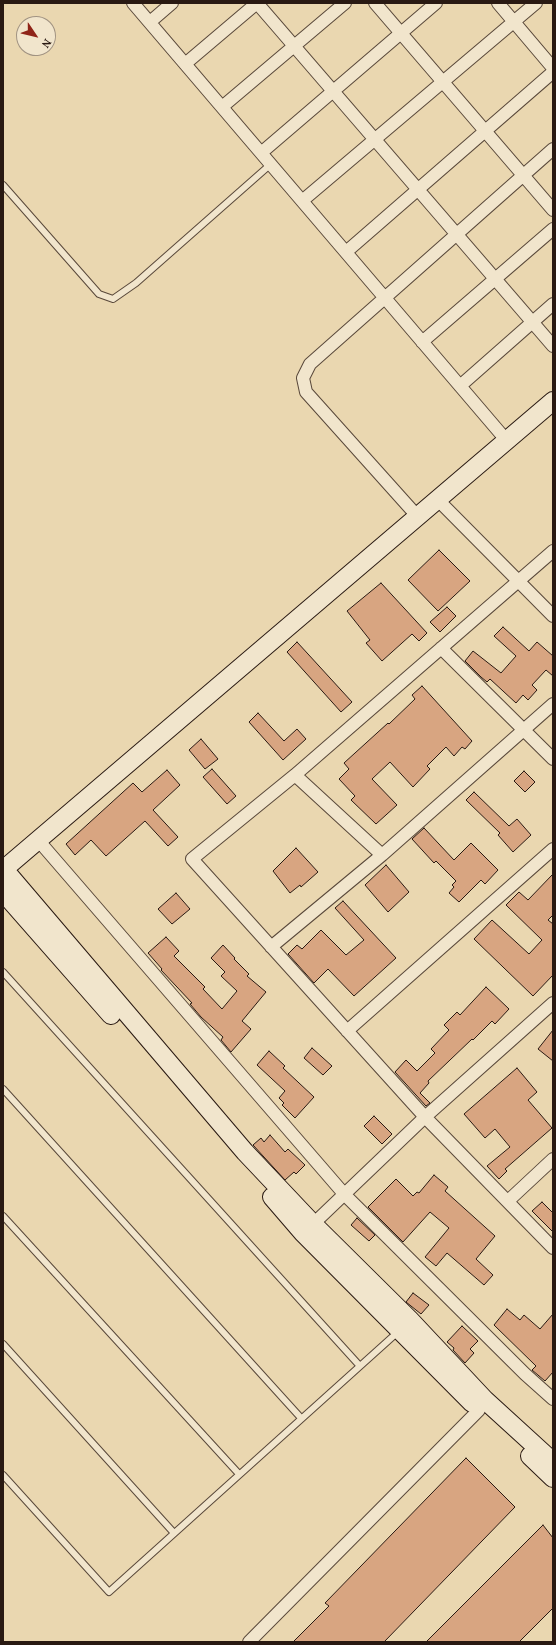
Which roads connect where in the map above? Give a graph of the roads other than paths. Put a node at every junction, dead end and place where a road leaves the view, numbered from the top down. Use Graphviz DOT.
graph roads {
  1 [pos="133,3"];
  2 [pos="172,3"];
  3 [pos="257,3"];
  4 [pos="345,3"];
  5 [pos="375,3"];
  6 [pos="436,3"];
  7 [pos="498,3"];
  8 [pos="536,3"];
  9 [pos="150,22"];
  10 [pos="514,22"];
  11 [pos="401,33"];
  12 [pos="294,46"];
  13 [pos="185,64"];
  14 [pos="553,68"];
  15 [pos="553,72"];
  16 [pos="443,82"];
  17 [pos="333,91"];
  18 [pos="222,108"];
  19 [pos="485,131"];
  20 [pos="375,140"];
  21 [pos="553,149"];
  22 [pos="261,153"];
  23 [pos="271,164"];
  24 [pos="523,175"];
  25 [pos="3,185"];
  26 [pos="418,189"];
  27 [pos="302,201"];
  28 [pos="553,210"];
  29 [pos="553,229"];
  30 [pos="456,234"];
  31 [pos="346,252"];
  32 [pos="495,279"];
  33 [pos="384,297"];
  34 [pos="553,304"];
  35 [pos="532,322"];
  36 [pos="422,342"];
  37 [pos="553,346"];
  38 [pos="460,386"];
  39 [pos="553,401"];
  40 [pos="507,441"];
  41 [pos="438,500"];
  42 [pos="418,517"];
  43 [pos="553,551"];
  44 [pos="518,581"];
  45 [pos="553,616"];
  46 [pos="441,648"];
  47 [pos="553,704"];
  48 [pos="524,730"];
  49 [pos="553,759"];
  50 [pos="295,775"];
  51 [pos="38,840"];
  52 [pos="553,849"];
  53 [pos="382,855"];
  54 [pos="3,869"];
  55 [pos="3,892"];
  56 [pos="271,948"];
  57 [pos="3,972"];
  58 [pos="553,1003"];
  59 [pos="347,1031"];
  60 [pos="3,1089"];
  61 [pos="425,1117"];
  62 [pos="553,1159"];
  63 [pos="345,1195"];
  64 [pos="508,1201"];
  65 [pos="3,1216"];
  66 [pos="308,1228"];
  67 [pos="553,1248"];
  68 [pos="405,1325"];
  69 [pos="3,1344"];
  70 [pos="359,1365"];
  71 [pos="553,1399"];
  72 [pos="479,1410"];
  73 [pos="301,1418"];
  74 [pos="553,1462"];
  75 [pos="239,1474"];
  76 [pos="3,1475"];
  77 [pos="553,1478"];
  78 [pos="174,1533"];
  79 [pos="249,1642"];
  1 -- 9 [label="street"];
  2 -- 9 [label="street"];
  3 -- 12 [label="street"];
  3 -- 13 [label="street"];
  4 -- 12 [label="street"];
  5 -- 11 [label="street"];
  6 -- 11 [label="street"];
  7 -- 10 [label="street"];
  8 -- 10 [label="street"];
  9 -- 13 [label="street"];
  10 -- 14 [label="street"];
  10 -- 16 [label="street"];
  11 -- 16 [label="street"];
  11 -- 17 [label="street"];
  12 -- 17 [label="street"];
  12 -- 18 [label="street"];
  13 -- 18 [label="street"];
  15 -- 19 [label="street"];
  16 -- 19 [label="street"];
  16 -- 20 [label="street"];
  17 -- 20 [label="street"];
  17 -- 22 [label="street"];
  18 -- 22 [label="street"];
  19 -- 24 [label="street"];
  19 -- 26 [label="street"];
  20 -- 26 [label="street"];
  20 -- 27 [label="street"];
  21 -- 24 [label="street"];
  22 -- 23 [label="street"];
  23 -- 25 [label="lane"];
  23 -- 27 [label="street"];
  24 -- 28 [label="street"];
  24 -- 30 [label="street"];
  26 -- 30 [label="street"];
  26 -- 31 [label="street"];
  27 -- 31 [label="street"];
  29 -- 32 [label="street"];
  30 -- 32 [label="street"];
  30 -- 33 [label="street"];
  31 -- 33 [label="street"];
  32 -- 35 [label="street"];
  32 -- 36 [label="street"];
  33 -- 36 [label="street"];
  33 -- 42 [label="street"];
  34 -- 35 [label="street"];
  35 -- 37 [label="street"];
  35 -- 38 [label="street"];
  36 -- 38 [label="street"];
  38 -- 40 [label="street"];
  39 -- 40 [label="street"];
  40 -- 41 [label="street"];
  41 -- 42 [label="street"];
  41 -- 44 [label="street"];
  42 -- 51 [label="street"];
  43 -- 44 [label="street"];
  44 -- 45 [label="street"];
  44 -- 46 [label="street"];
  46 -- 48 [label="street"];
  46 -- 50 [label="street"];
  47 -- 48 [label="street"];
  48 -- 49 [label="street"];
  48 -- 53 [label="street"];
  50 -- 53 [label="street"];
  50 -- 56 [label="street"];
  51 -- 54 [label="street"];
  51 -- 63 [label="street"];
  52 -- 59 [label="street"];
  53 -- 56 [label="street"];
  54 -- 66 [label="street"];
  55 -- 66 [label="street"];
  56 -- 59 [label="street"];
  57 -- 70 [label="lane"];
  58 -- 61 [label="street"];
  59 -- 61 [label="street"];
  60 -- 73 [label="lane"];
  61 -- 63 [label="street"];
  61 -- 64 [label="street"];
  62 -- 64 [label="street"];
  63 -- 66 [label="street"];
  63 -- 71 [label="street"];
  64 -- 67 [label="street"];
  65 -- 75 [label="lane"];
  66 -- 68 [label="street"];
  68 -- 70 [label="lane"];
  68 -- 72 [label="street"];
  68 -- 74 [label="street"];
  69 -- 78 [label="lane"];
  70 -- 73 [label="lane"];
  72 -- 77 [label="street"];
  72 -- 79 [label="street"];
  73 -- 75 [label="lane"];
  75 -- 78 [label="lane"];
  76 -- 78 [label="lane"];
}
